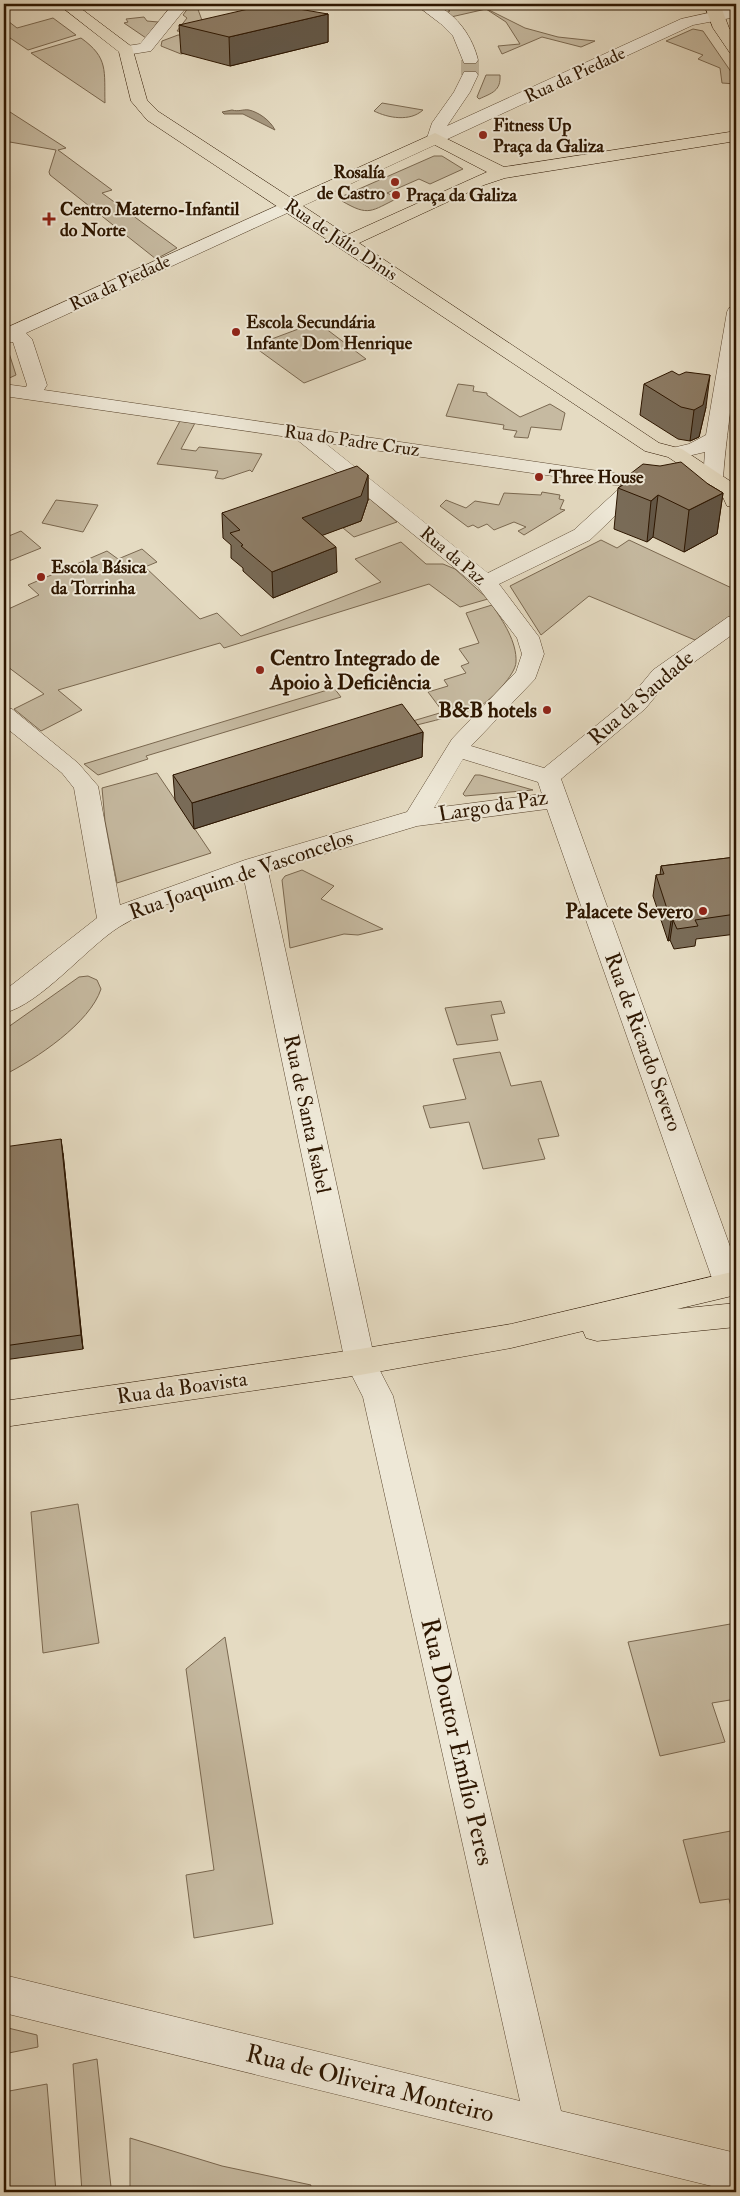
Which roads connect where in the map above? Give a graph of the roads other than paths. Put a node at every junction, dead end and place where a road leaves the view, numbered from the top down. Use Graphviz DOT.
graph roads {
  1 [pos="66,4"];
  2 [pos="182,4"];
  3 [pos="423,4"];
  4 [pos="713,10"];
  5 [pos="736,12"];
  6 [pos="126,50"];
  7 [pos="736,50"];
  8 [pos="736,136"];
  9 [pos="435,138"];
  10 [pos="502,173"];
  11 [pos="290,205"];
  12 [pos="344,243"];
  13 [pos="736,312"];
  14 [pos="8,334"];
  15 [pos="4,390"];
  16 [pos="31,394"];
  17 [pos="304,435"];
  18 [pos="716,438"];
  19 [pos="652,447"];
  20 [pos="675,452"];
  21 [pos="638,482"];
  22 [pos="695,486"];
  23 [pos="735,502"];
  24 [pos="486,582"];
  25 [pos="736,622"];
  26 [pos="4,714"];
  27 [pos="458,750"];
  28 [pos="552,789"];
  29 [pos="416,818"];
  30 [pos="254,866"];
  31 [pos="110,921"];
  32 [pos="4,1004"];
  33 [pos="734,1292"];
  34 [pos="736,1315"];
  35 [pos="510,1336"];
  36 [pos="360,1362"];
  37 [pos="4,1414"];
  38 [pos="4,1994"];
  39 [pos="545,2127"];
  40 [pos="736,2173"];
  1 -- 6 [label="main road"];
  2 -- 6 [label="street"];
  3 -- 9 [label="street"];
  4 -- 5 [label="street, Rua da Piedade"];
  4 -- 7 [label="main road"];
  4 -- 9 [label="street, Rua da Piedade"];
  6 -- 11 [label="main road, Rua de Júlio Dinis"];
  8 -- 10 [label="main road"];
  9 -- 10 [label="main road"];
  9 -- 11 [label="main road"];
  10 -- 12 [label="main road"];
  11 -- 12 [label="main road, Rua de Júlio Dinis"];
  11 -- 14 [label="street, Rua da Piedade"];
  12 -- 19 [label="main road, Rua de Júlio Dinis"];
  13 -- 18 [label="street"];
  14 -- 16 [label="street"];
  15 -- 16 [label="street, Rua do Padre Cruz"];
  16 -- 17 [label="street, Rua do Padre Cruz"];
  17 -- 21 [label="street, Rua do Padre Cruz"];
  17 -- 24 [label="street, Rua da Paz"];
  18 -- 20 [label="street"];
  18 -- 22 [label="street"];
  19 -- 20 [label="main road, Rua de Júlio Dinis"];
  19 -- 22 [label="main road, Rua de Júlio Dinis"];
  20 -- 22 [label="main road, Rua de Júlio Dinis"];
  21 -- 22 [label="street, Rua do Padre Cruz"];
  21 -- 24 [label="street"];
  22 -- 23 [label="main road, Rua de Júlio Dinis"];
  24 -- 27 [label="street, Rua da Paz"];
  25 -- 28 [label="street, Rua da Saudade"];
  26 -- 31 [label="street"];
  27 -- 28 [label="street, Largo da Paz"];
  27 -- 29 [label="street, Largo da Paz"];
  28 -- 29 [label="street, Largo da Paz"];
  28 -- 33 [label="street, Rua de Ricardo Severo"];
  29 -- 30 [label="street, Rua Joaquim de Vasconcelos"];
  30 -- 31 [label="street, Rua Joaquim de Vasconcelos"];
  30 -- 36 [label="street, Rua de Santa Isabel"];
  31 -- 32 [label="street, Rua Joaquim de Vasconcelos"];
  33 -- 35 [label="main road"];
  34 -- 35 [label="main road"];
  35 -- 36 [label="main road, Rua da Boavista"];
  36 -- 37 [label="main road, Rua da Boavista"];
  36 -- 39 [label="street, Rua Doutor Emílio Peres"];
  38 -- 39 [label="street, Rua de Oliveira Monteiro"];
  39 -- 40 [label="street, Rua de Oliveira Monteiro"];
}
